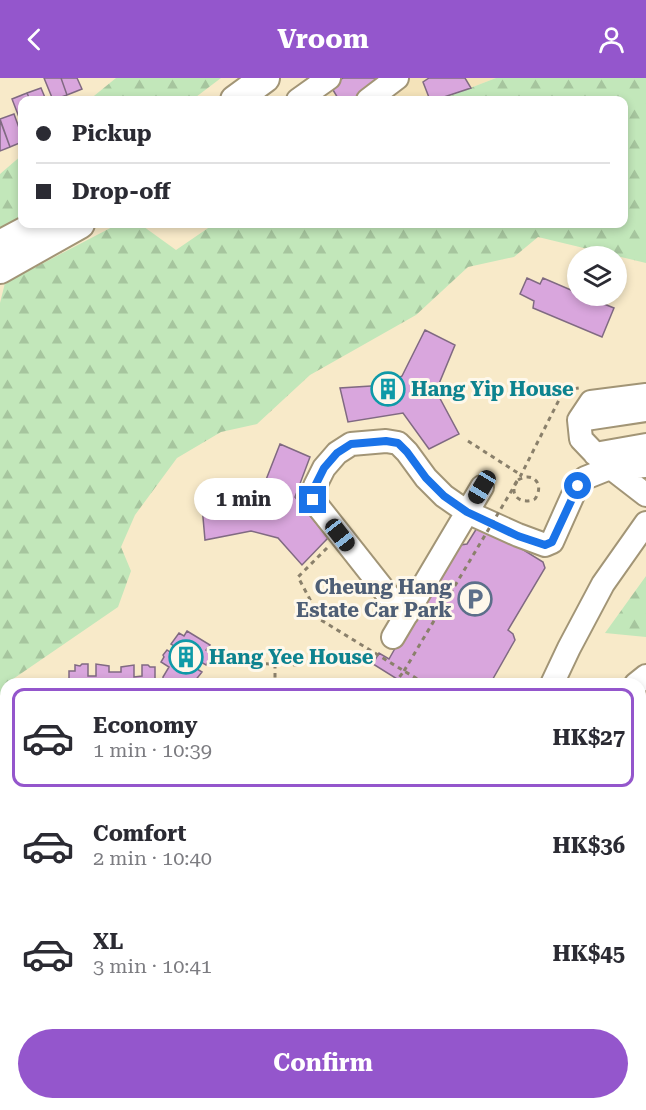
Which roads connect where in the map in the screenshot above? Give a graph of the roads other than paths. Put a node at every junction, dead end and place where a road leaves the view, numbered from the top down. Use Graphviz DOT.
graph roads {
  1 [pos="265,78"];
  2 [pos="329,78"];
  3 [pos="397,78"];
  4 [pos="240,96"];
  5 [pos="309,96"];
  6 [pos="373,96"];
  7 [pos="32,228"];
  8 [pos="73,228"];
  9 [pos="0,245"];
  10 [pos="0,269"];
  11 [pos="646,395"];
  12 [pos="646,411"];
  13 [pos="579,420"];
  14 [pos="646,423"];
  15 [pos="646,445"];
  16 [pos="599,457"];
  17 [pos="646,466"];
  18 [pos="482,487"];
  19 [pos="646,495"];
  20 [pos="467,512"];
  21 [pos="646,523"];
  22 [pos="407,614"];
  23 [pos="393,636"];
  24 [pos="555,678"];
  1 -- 4 [label="main road"];
  2 -- 5 [label="street"];
  3 -- 6 [label="street"];
  7 -- 9 [label="main road"];
  8 -- 10 [label="main road"];
  11 -- 13 [label="street"];
  12 -- 13 [label="street"];
  13 -- 16 [label="street"];
  14 -- 16 [label="street"];
  15 -- 16 [label="street"];
  16 -- 17 [label="street"];
  16 -- 19 [label="street"];
  16 -- 20 [label="street"];
  18 -- 20 [label="street"];
  20 -- 22 [label="street"];
  20 -- 22 [label="street"];
  21 -- 24 [label="street"];
  22 -- 23 [label="street"];
}
